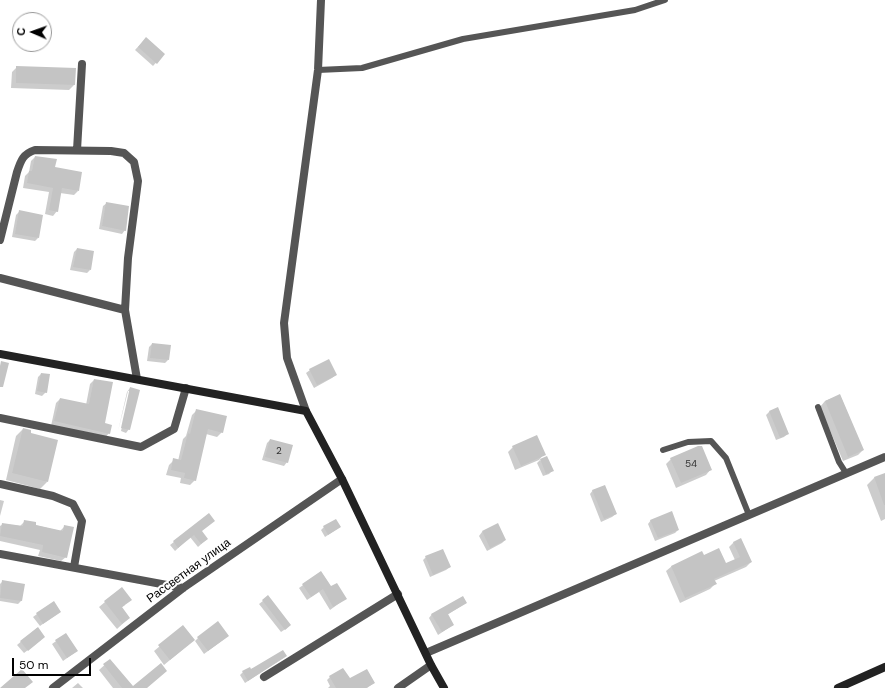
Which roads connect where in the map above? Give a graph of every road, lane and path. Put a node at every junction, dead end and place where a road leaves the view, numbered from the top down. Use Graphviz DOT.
graph roads {
  1 [pos="321,0"];
  2 [pos="665,0"];
  3 [pos="82,64"];
  4 [pos="318,70"];
  5 [pos="78,150"];
  6 [pos="0,240"];
  7 [pos="0,278"];
  8 [pos="126,310"];
  9 [pos="0,354"];
  10 [pos="137,380"];
  11 [pos="186,388"];
  12 [pos="818,407"];
  13 [pos="306,411"];
  14 [pos="0,418"];
  15 [pos="663,450"];
  16 [pos="885,457"];
  17 [pos="846,474"];
  18 [pos="342,479"];
  19 [pos="0,484"];
  20 [pos="749,515"];
  21 [pos="0,554"];
  22 [pos="74,567"];
  23 [pos="183,588"];
  24 [pos="398,594"];
  25 [pos="426,653"];
  26 [pos="432,665"];
  27 [pos="885,667"];
  28 [pos="264,677"];
  29 [pos="54,688"];
  30 [pos="398,688"];
  31 [pos="444,688"];
  32 [pos="838,688"];
  1 -- 4 [label="street"];
  2 -- 4 [label="lane"];
  3 -- 5 [label="street"];
  4 -- 13 [label="street"];
  5 -- 6 [label="street"];
  5 -- 8 [label="street"];
  7 -- 8 [label="street"];
  8 -- 10 [label="street"];
  9 -- 10 [label="street"];
  10 -- 11 [label="street"];
  11 -- 13 [label="street"];
  11 -- 14 [label="street"];
  12 -- 17 [label="lane"];
  13 -- 18 [label="street"];
  15 -- 20 [label="lane"];
  16 -- 17 [label="street"];
  17 -- 20 [label="street"];
  18 -- 23 [label="street, Рассветная улица"];
  18 -- 24 [label="street"];
  19 -- 22 [label="street"];
  20 -- 25 [label="street"];
  21 -- 22 [label="street"];
  22 -- 23 [label="street"];
  23 -- 29 [label="street, Рассветная улица"];
  24 -- 25 [label="street"];
  24 -- 28 [label="street"];
  25 -- 26 [label="street"];
  26 -- 30 [label="street"];
  26 -- 31 [label="street"];
  27 -- 32 [label="street"];
}
